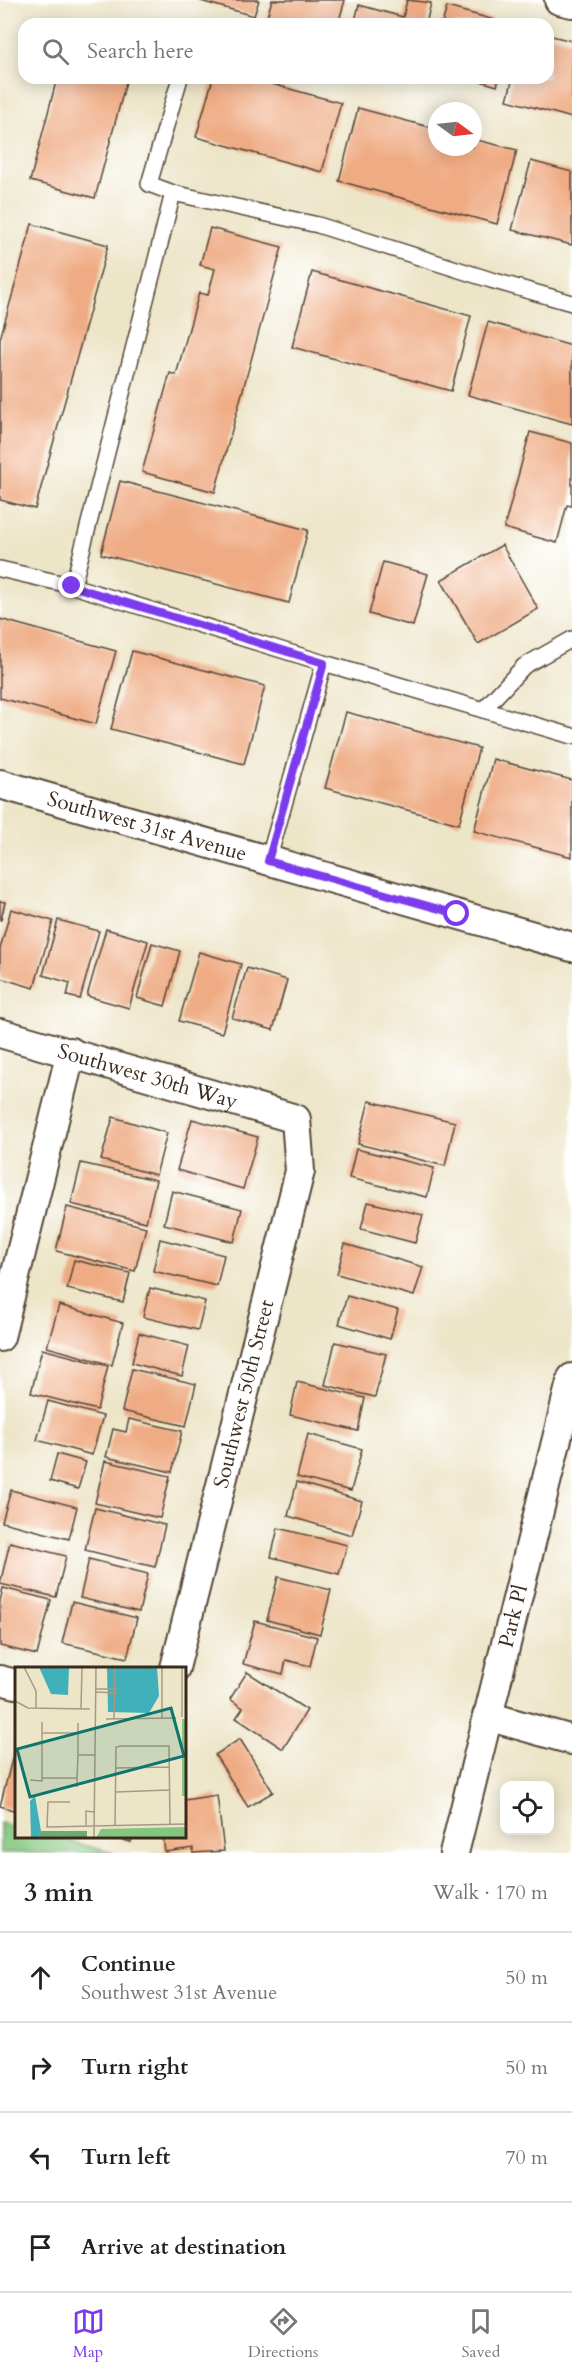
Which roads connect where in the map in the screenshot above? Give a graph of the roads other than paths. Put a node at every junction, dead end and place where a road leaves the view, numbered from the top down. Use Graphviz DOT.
graph roads {
  1 [pos="559,0"];
  2 [pos="572,3"];
  3 [pos="178,84"];
  4 [pos="173,193"];
  5 [pos="572,303"];
  6 [pos="0,569"];
  7 [pos="72,586"];
  8 [pos="572,639"];
  9 [pos="324,663"];
  10 [pos="483,710"];
  11 [pos="572,736"];
  12 [pos="0,784"];
  13 [pos="268,861"];
  14 [pos="572,947"];
  15 [pos="0,1033"];
  16 [pos="70,1052"];
  17 [pos="296,1119"];
  18 [pos="0,1337"];
  19 [pos="572,1377"];
  20 [pos="175,1667"];
  21 [pos="0,1680"];
  22 [pos="15,1684"];
  23 [pos="487,1716"];
  24 [pos="572,1740"];
  25 [pos="454,1853"];
  1 -- 2 [label="street"];
  3 -- 4 [label="lane"];
  4 -- 5 [label="lane"];
  4 -- 7 [label="lane"];
  6 -- 7 [label="lane"];
  7 -- 9 [label="lane"];
  8 -- 10 [label="lane"];
  9 -- 10 [label="lane"];
  9 -- 13 [label="lane"];
  10 -- 11 [label="lane"];
  12 -- 13 [label="street, Southwest 31st Avenue"];
  13 -- 14 [label="street, Southwest 31st Avenue"];
  15 -- 16 [label="street, Southwest 30th Way"];
  16 -- 17 [label="street, Southwest 30th Way"];
  16 -- 18 [label="street"];
  17 -- 20 [label="street, Southwest 50th Street"];
  19 -- 23 [label="street, Park Pl"];
  21 -- 22 [label="street"];
  23 -- 24 [label="street"];
  23 -- 25 [label="street, Park Pl"];
}
